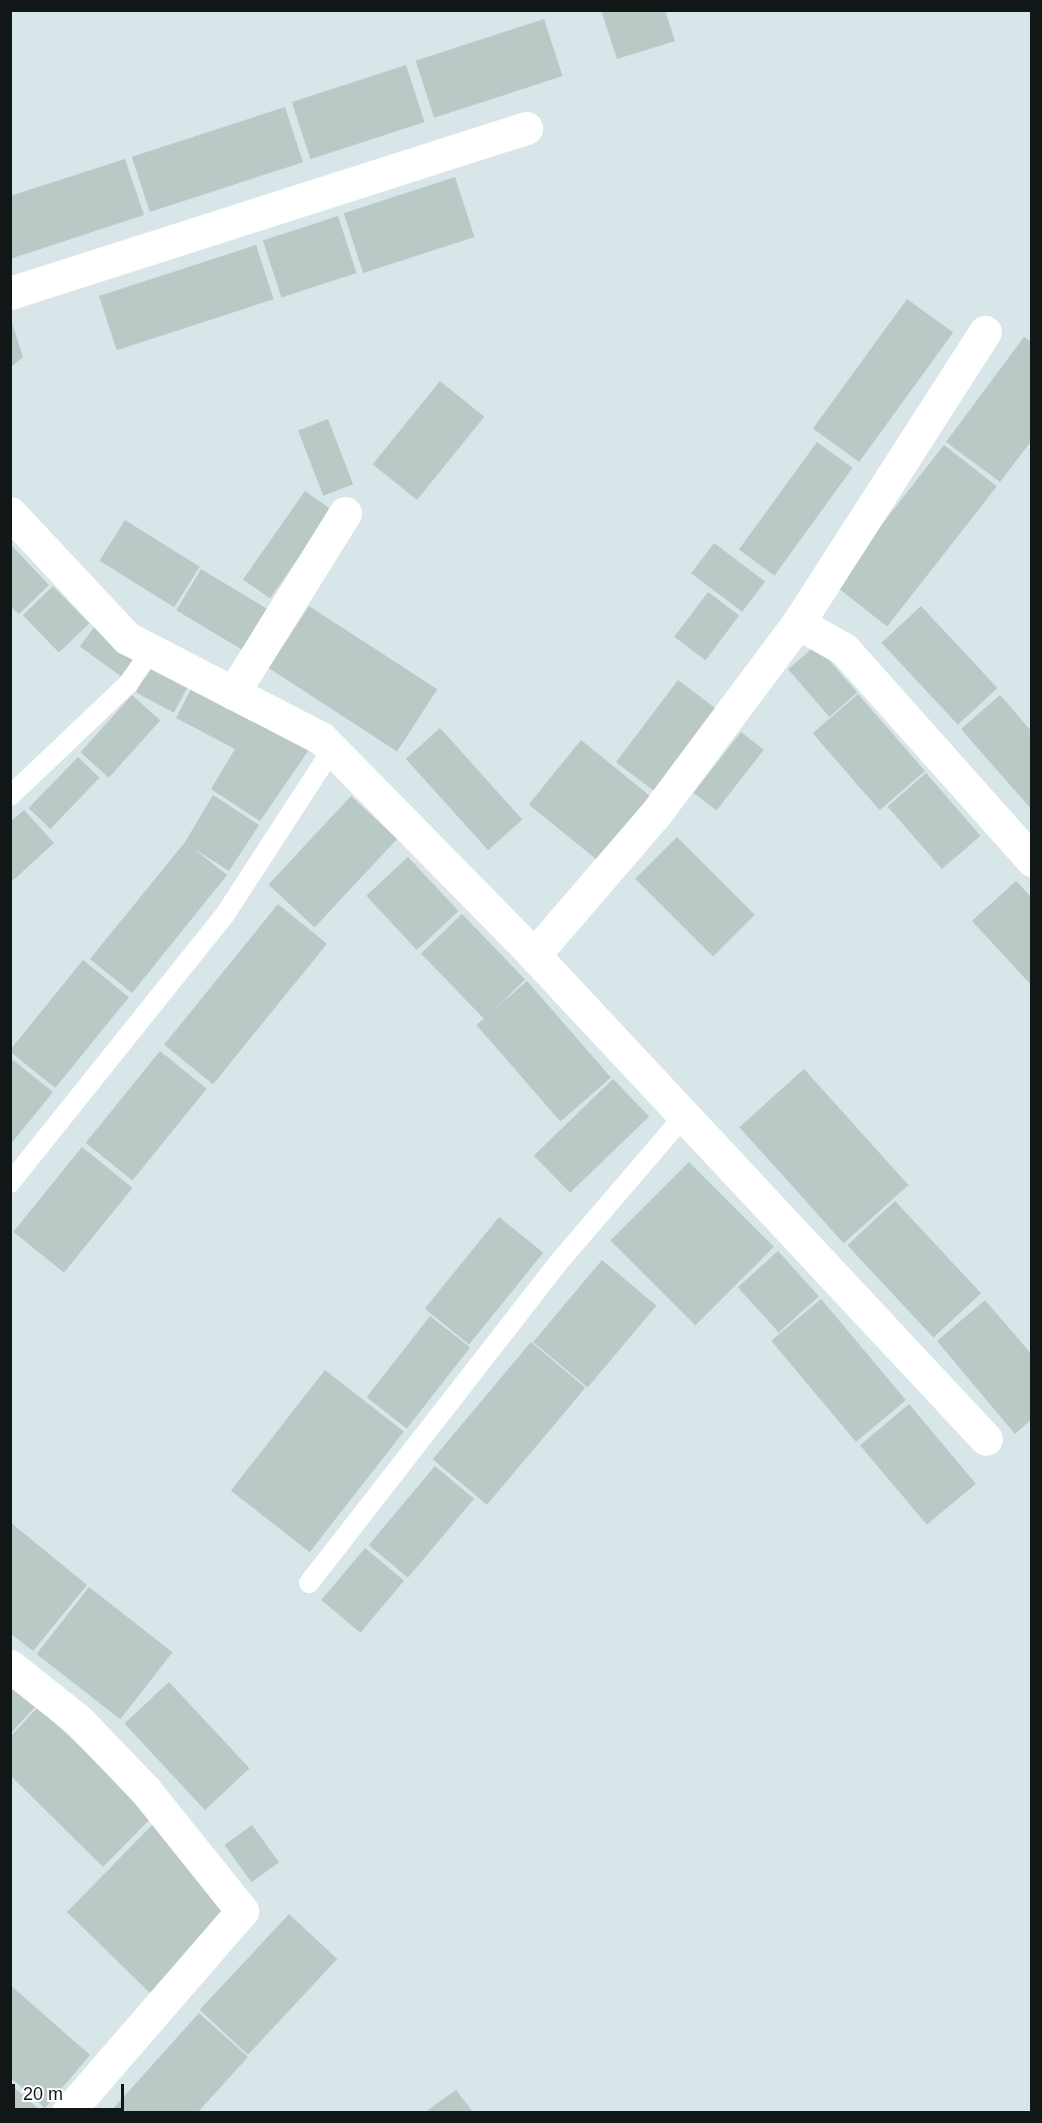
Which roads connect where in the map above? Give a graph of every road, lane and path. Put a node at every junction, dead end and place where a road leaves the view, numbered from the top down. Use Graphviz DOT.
graph roads {
  1 [pos="526,128"];
  2 [pos="10,293"];
  3 [pos="985,332"];
  4 [pos="10,513"];
  5 [pos="345,513"];
  6 [pos="798,623"];
  7 [pos="151,651"];
  8 [pos="234,693"];
  9 [pos="332,750"];
  10 [pos="10,796"];
  11 [pos="1032,860"];
  12 [pos="534,955"];
  13 [pos="684,1116"];
  14 [pos="10,1183"];
  15 [pos="986,1439"];
  16 [pos="309,1583"];
  17 [pos="10,1666"];
  18 [pos="68,2112"];
  1 -- 2 [label="street"];
  3 -- 6 [label="street"];
  4 -- 7 [label="street"];
  5 -- 8 [label="street"];
  6 -- 11 [label="street"];
  6 -- 12 [label="street"];
  7 -- 8 [label="street"];
  7 -- 10 [label="lane"];
  8 -- 9 [label="street"];
  9 -- 12 [label="street"];
  9 -- 14 [label="lane"];
  12 -- 13 [label="street"];
  13 -- 15 [label="street"];
  13 -- 16 [label="lane"];
  17 -- 18 [label="street"];
}
